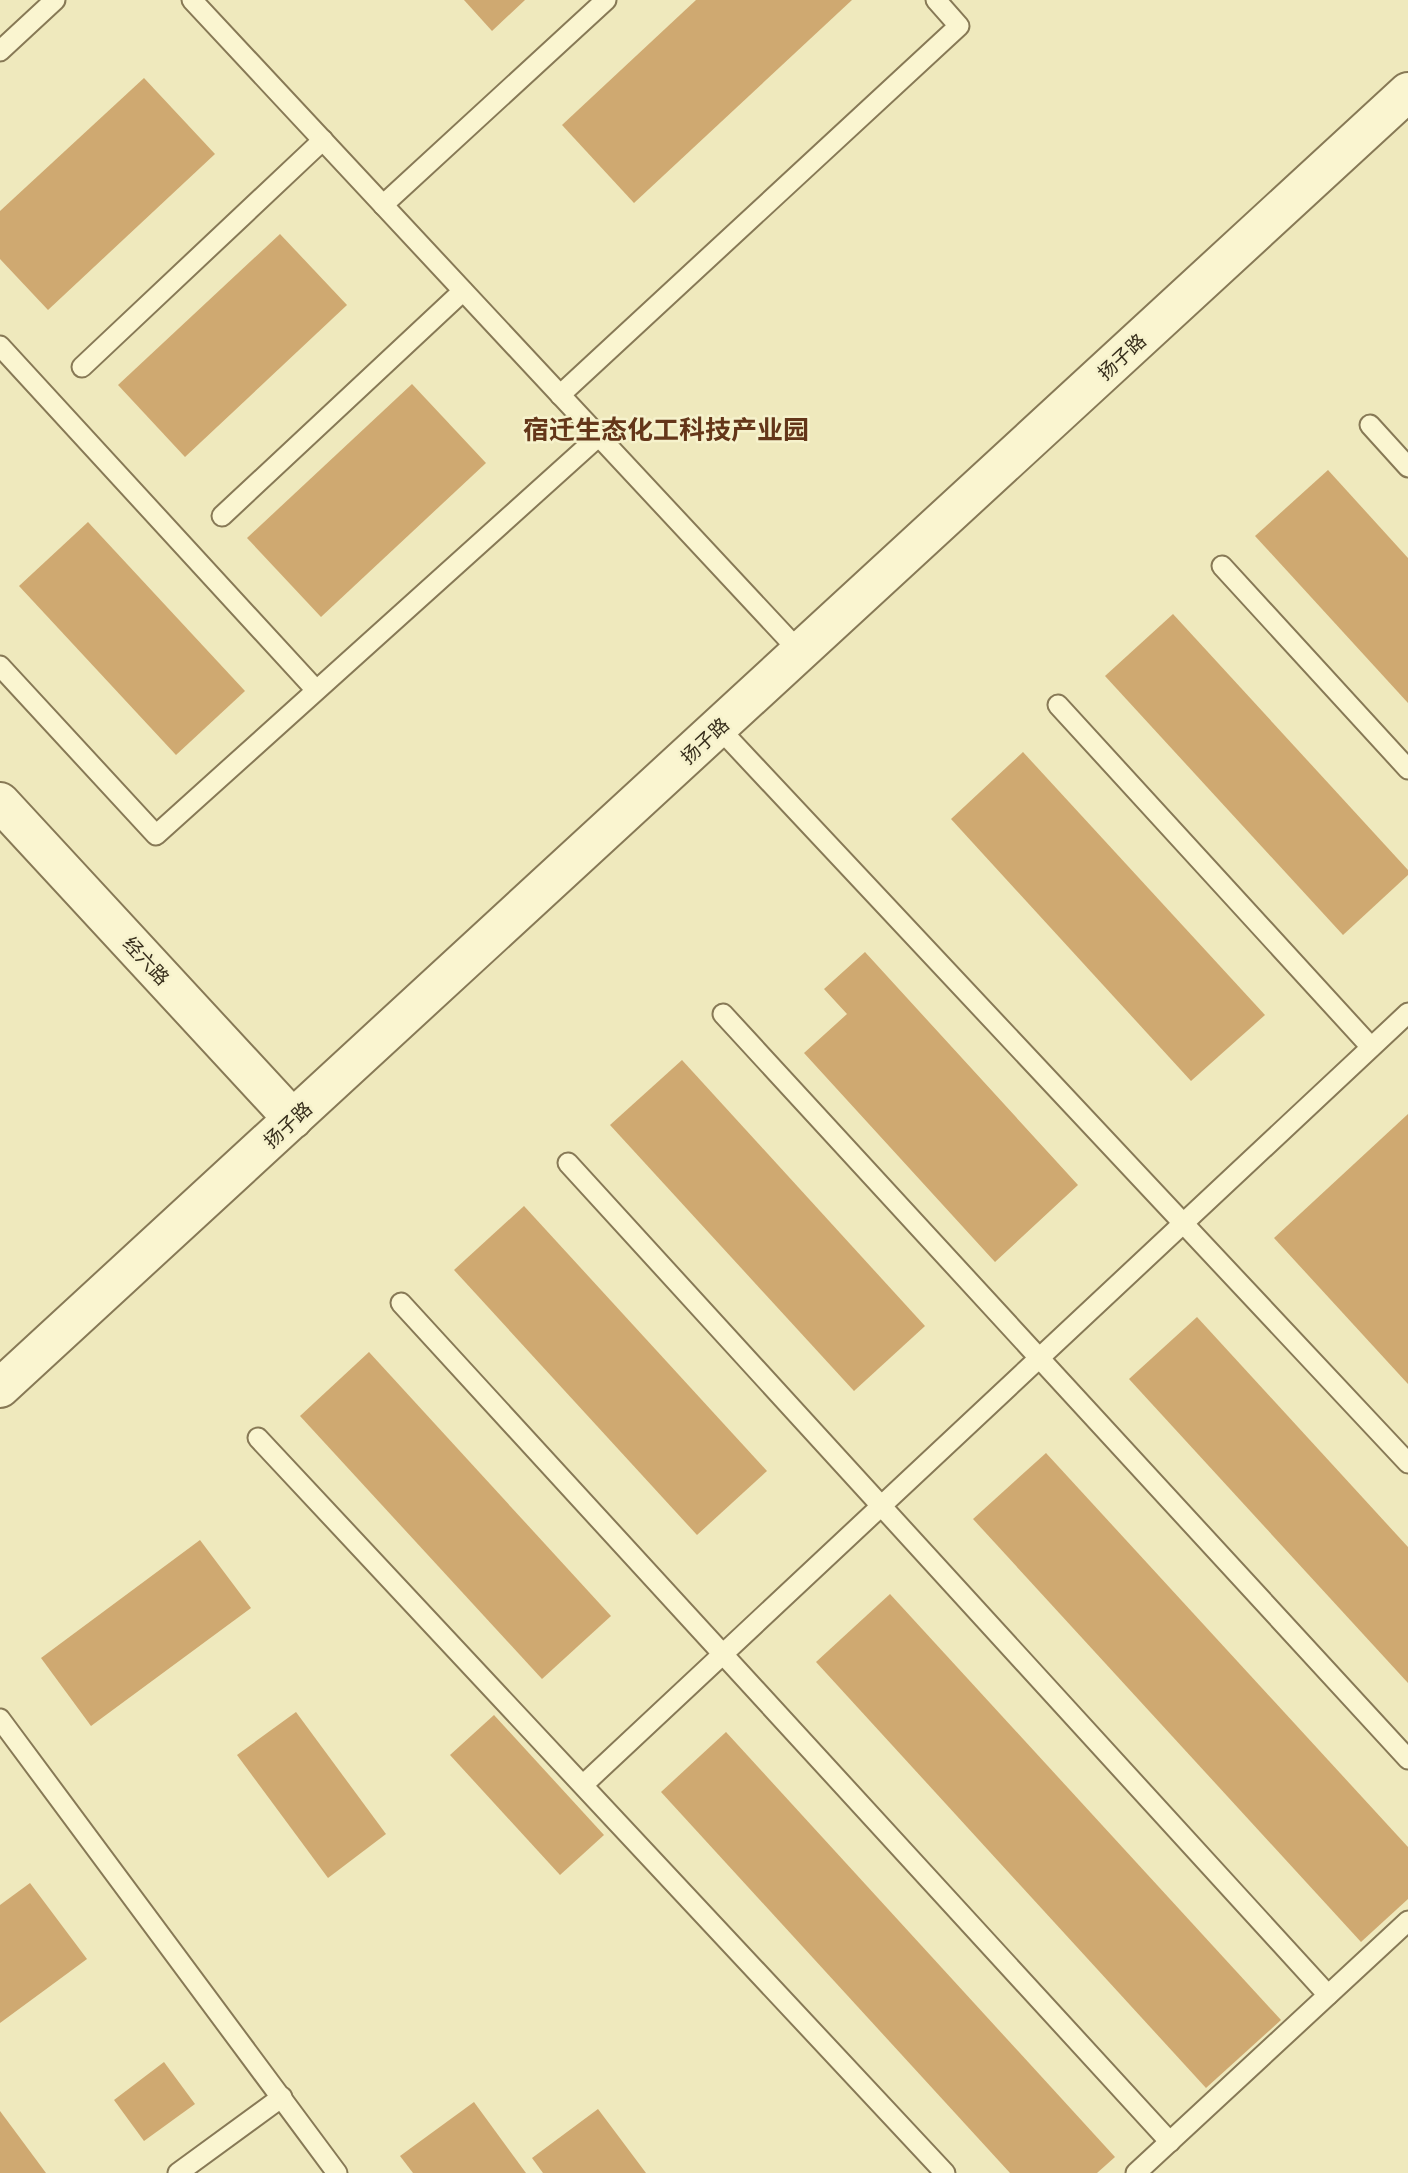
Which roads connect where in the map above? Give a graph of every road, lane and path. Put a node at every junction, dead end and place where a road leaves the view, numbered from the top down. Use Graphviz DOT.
graph roads {
  1 [pos="55,0"];
  2 [pos="192,0"];
  3 [pos="606,0"];
  4 [pos="936,0"];
  5 [pos="0,51"];
  6 [pos="1408,92"];
  7 [pos="323,140"];
  8 [pos="383,205"];
  9 [pos="463,290"];
  10 [pos="0,346"];
  11 [pos="82,367"];
  12 [pos="560,395"];
  13 [pos="1370,425"];
  14 [pos="598,436"];
  15 [pos="1408,467"];
  16 [pos="222,516"];
  17 [pos="1222,566"];
  18 [pos="800,652"];
  19 [pos="0,666"];
  20 [pos="316,690"];
  21 [pos="1058,705"];
  22 [pos="718,727"];
  23 [pos="1408,769"];
  24 [pos="0,802"];
  25 [pos="1408,1013"];
  26 [pos="723,1014"];
  27 [pos="1371,1048"];
  28 [pos="293,1119"];
  29 [pos="568,1163"];
  30 [pos="1182,1224"];
  31 [pos="401,1303"];
  32 [pos="1040,1357"];
  33 [pos="0,1388"];
  34 [pos="258,1438"];
  35 [pos="1408,1464"];
  36 [pos="880,1507"];
  37 [pos="724,1653"];
  38 [pos="0,1719"];
  39 [pos="1408,1759"];
  40 [pos="583,1786"];
  41 [pos="1408,1922"];
  42 [pos="1328,1995"];
  43 [pos="282,2097"];
  44 [pos="1170,2142"];
  45 [pos="178,2173"];
  46 [pos="337,2173"];
  47 [pos="945,2173"];
  48 [pos="1136,2173"];
  1 -- 5 [label="lane"];
  2 -- 7 [label="lane"];
  3 -- 8 [label="lane"];
  4 -- 12 [label="lane"];
  6 -- 18 [label="street, 扬子路"];
  7 -- 8 [label="lane"];
  7 -- 11 [label="lane"];
  8 -- 9 [label="lane"];
  9 -- 12 [label="lane"];
  9 -- 16 [label="lane"];
  10 -- 20 [label="lane"];
  12 -- 14 [label="lane"];
  13 -- 15 [label="lane"];
  14 -- 18 [label="lane"];
  14 -- 20 [label="lane"];
  17 -- 23 [label="lane"];
  18 -- 22 [label="street, 扬子路"];
  19 -- 20 [label="lane"];
  21 -- 27 [label="lane"];
  22 -- 28 [label="street, 扬子路"];
  22 -- 30 [label="lane"];
  24 -- 28 [label="street, 经六路"];
  25 -- 27 [label="lane"];
  26 -- 32 [label="lane"];
  27 -- 30 [label="lane"];
  28 -- 33 [label="street, 扬子路"];
  29 -- 36 [label="lane"];
  30 -- 32 [label="lane"];
  30 -- 35 [label="lane"];
  31 -- 37 [label="lane"];
  32 -- 36 [label="lane"];
  32 -- 39 [label="lane"];
  34 -- 40 [label="lane"];
  36 -- 37 [label="lane"];
  36 -- 42 [label="lane"];
  37 -- 40 [label="lane"];
  37 -- 44 [label="lane"];
  38 -- 43 [label="lane"];
  40 -- 47 [label="lane"];
  41 -- 42 [label="lane"];
  42 -- 44 [label="lane"];
  43 -- 45 [label="lane"];
  43 -- 46 [label="lane"];
  44 -- 48 [label="lane"];
}
